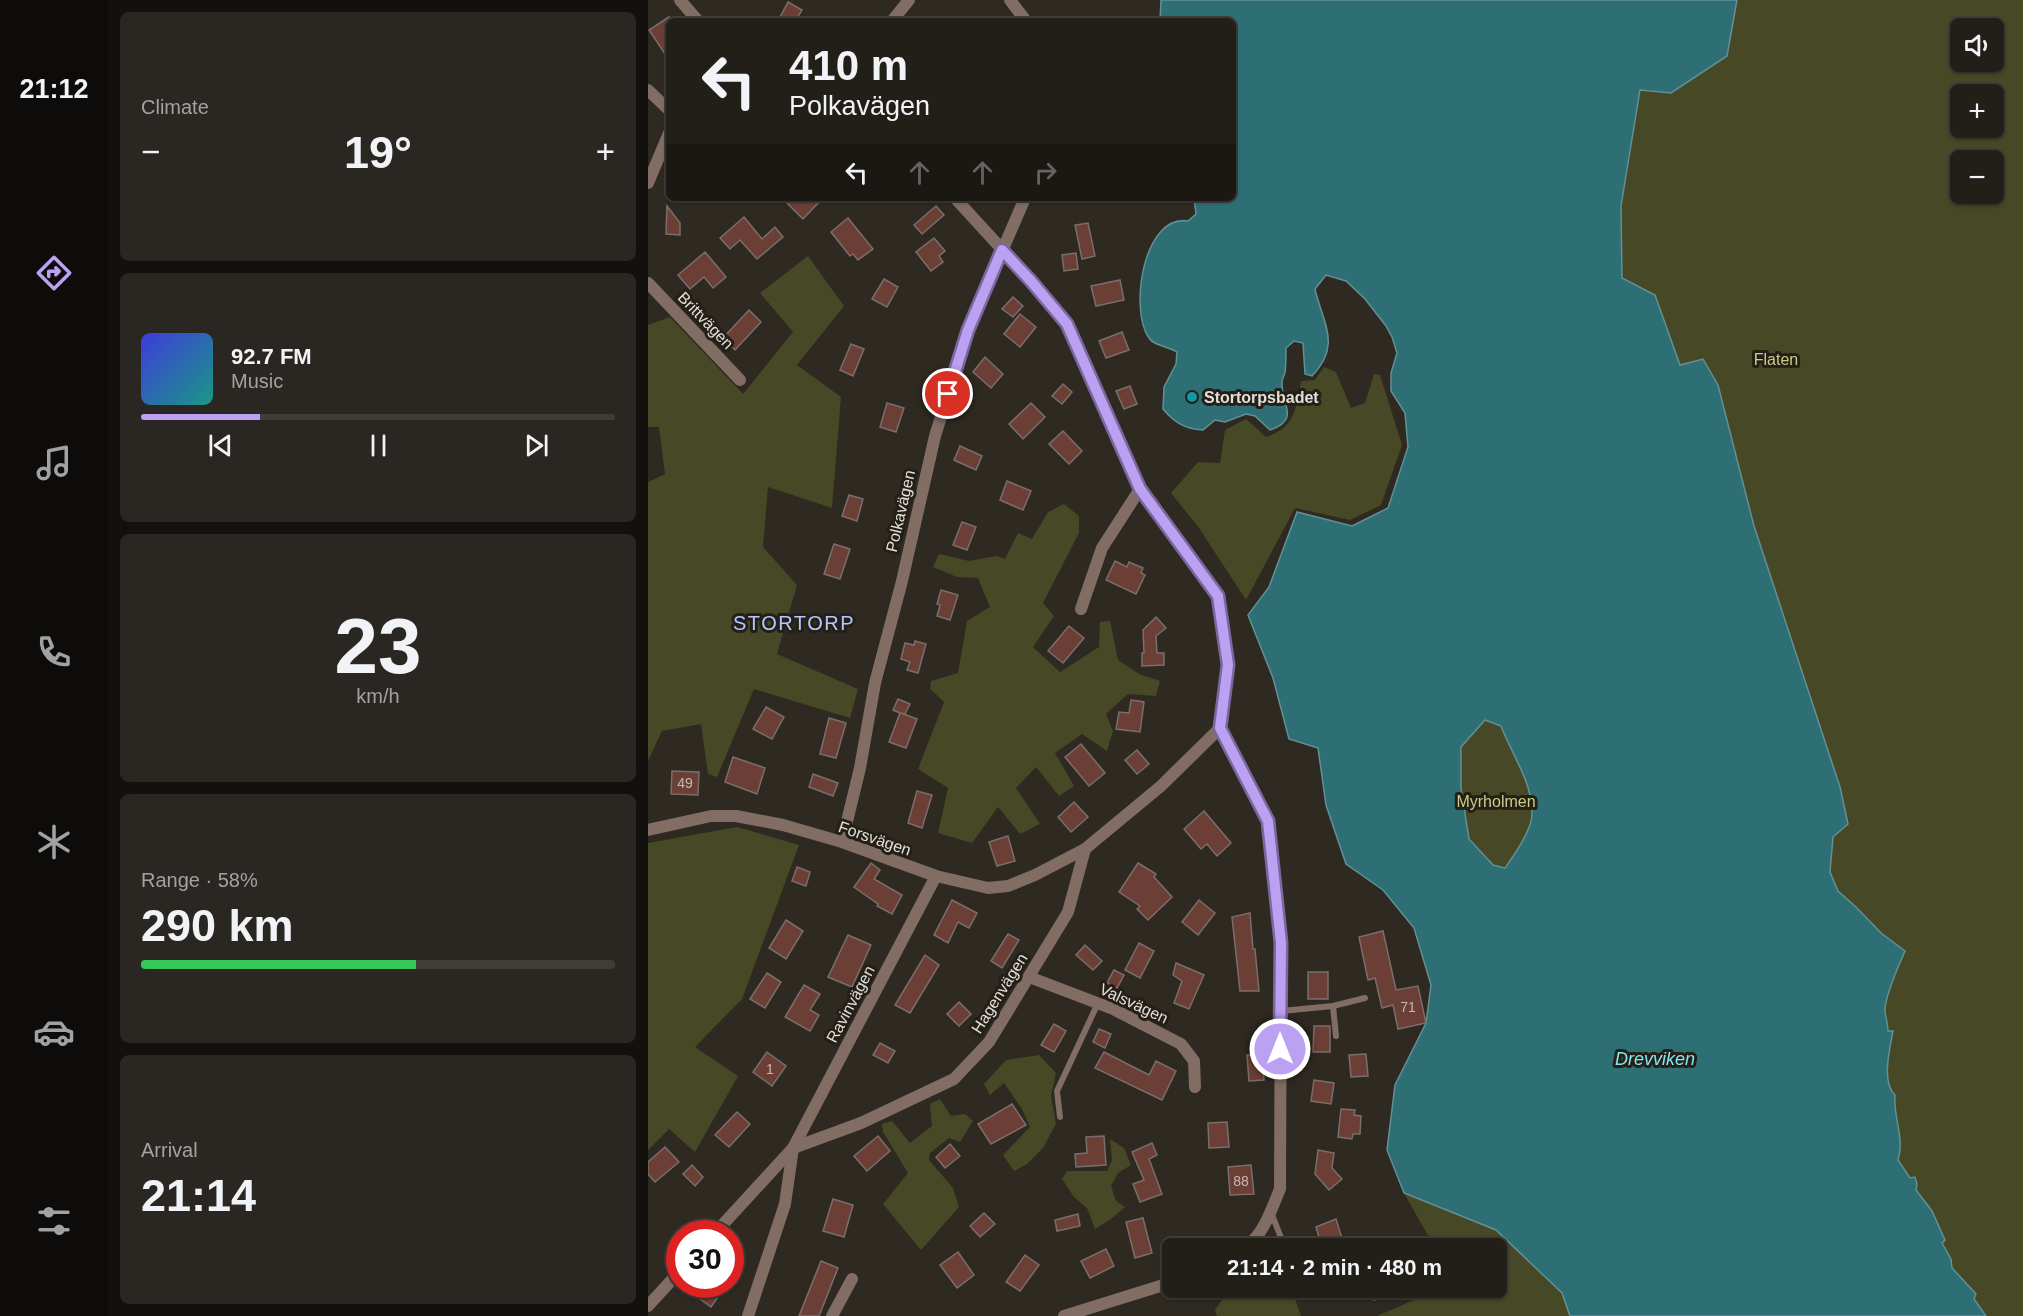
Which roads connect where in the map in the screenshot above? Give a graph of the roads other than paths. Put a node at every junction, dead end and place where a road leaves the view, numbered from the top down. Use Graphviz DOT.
graph roads {
  1 [pos="680,0"];
  2 [pos="909,0"];
  3 [pos="1010,0"];
  4 [pos="695,18"];
  5 [pos="894,18"];
  6 [pos="1024,18"];
  7 [pos="648,90"];
  8 [pos="666,107"];
  9 [pos="666,140"];
  10 [pos="648,183"];
  11 [pos="958,201"];
  12 [pos="1024,201"];
  13 [pos="1002,250"];
  14 [pos="648,283"];
  15 [pos="740,380"];
  16 [pos="1140,489"];
  17 [pos="1081,609"];
  18 [pos="1220,728"];
  19 [pos="648,830"];
  20 [pos="842,843"];
  21 [pos="1085,849"];
  22 [pos="936,876"];
  23 [pos="1029,977"];
  24 [pos="1365,998"];
  25 [pos="1098,1003"];
  26 [pos="1333,1006"];
  27 [pos="1281,1011"];
  28 [pos="1336,1036"];
  29 [pos="1195,1087"];
  30 [pos="1060,1117"];
  31 [pos="793,1148"];
  32 [pos="1271,1212"];
  33 [pos="727,1220"];
  34 [pos="1255,1238"];
  35 [pos="1281,1238"];
  36 [pos="852,1279"];
  37 [pos="1162,1285"];
  38 [pos="666,1286"];
  39 [pos="648,1306"];
  40 [pos="748,1316"];
  41 [pos="832,1316"];
  42 [pos="1065,1316"];
  1 -- 4 [label="street"];
  2 -- 5 [label="street"];
  3 -- 6 [label="street"];
  7 -- 8 [label="street"];
  9 -- 10 [label="street"];
  11 -- 13 [label="street"];
  12 -- 13 [label="street, Polkavägen"];
  13 -- 16 [label="street"];
  13 -- 20 [label="street, Polkavägen"];
  14 -- 15 [label="street, Brittvägen"];
  16 -- 17 [label="street"];
  16 -- 18 [label="street"];
  18 -- 21 [label="street"];
  18 -- 27 [label="street"];
  19 -- 20 [label="street, Forsvägen"];
  20 -- 22 [label="street, Forsvägen"];
  21 -- 22 [label="street, Forsvägen"];
  21 -- 23 [label="street, Hagenvägen"];
  22 -- 31 [label="street, Ravinvägen"];
  23 -- 25 [label="street, Valsvägen"];
  23 -- 31 [label="street, Hagenvägen"];
  24 -- 26 [label="lane"];
  25 -- 29 [label="street, Valsvägen"];
  25 -- 30 [label="lane"];
  26 -- 27 [label="lane"];
  26 -- 28 [label="lane"];
  27 -- 32 [label="street"];
  31 -- 33 [label="street, Hagenvägen"];
  31 -- 40 [label="street"];
  32 -- 34 [label="street"];
  32 -- 35 [label="lane"];
  36 -- 41 [label="street"];
  37 -- 42 [label="street"];
  38 -- 39 [label="street"];
}
